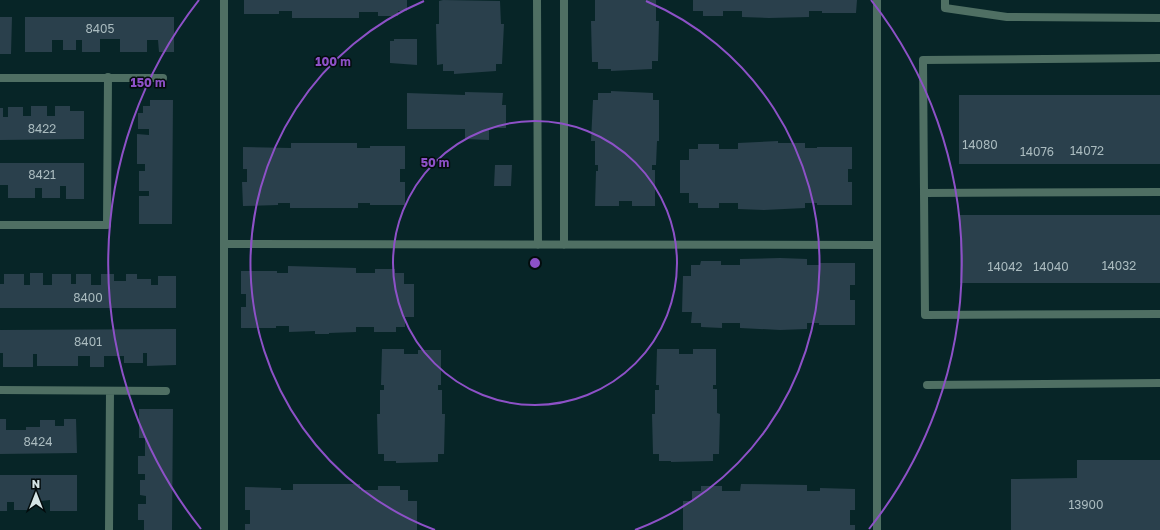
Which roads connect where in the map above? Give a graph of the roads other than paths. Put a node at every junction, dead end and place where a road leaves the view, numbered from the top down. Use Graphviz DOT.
graph roads {
  1 [pos="224,0"];
  2 [pos="537,0"];
  3 [pos="564,0"];
  4 [pos="877,0"];
  5 [pos="945,0"];
  6 [pos="1160,18"];
  7 [pos="1160,58"];
  8 [pos="108,77"];
  9 [pos="0,78"];
  10 [pos="163,78"];
  11 [pos="1160,192"];
  12 [pos="924,193"];
  13 [pos="0,225"];
  14 [pos="224,244"];
  15 [pos="538,245"];
  16 [pos="564,245"];
  17 [pos="877,245"];
  18 [pos="1160,314"];
  19 [pos="1160,383"];
  20 [pos="927,384"];
  21 [pos="0,390"];
  22 [pos="110,391"];
  23 [pos="166,391"];
  24 [pos="109,530"];
  25 [pos="224,530"];
  26 [pos="877,530"];
  1 -- 14 [label="street"];
  2 -- 15 [label="street"];
  3 -- 16 [label="street"];
  4 -- 17 [label="street"];
  5 -- 6 [label="street"];
  7 -- 12 [label="street"];
  8 -- 9 [label="street"];
  8 -- 10 [label="street"];
  8 -- 13 [label="street"];
  11 -- 12 [label="street"];
  12 -- 18 [label="street"];
  14 -- 15 [label="street"];
  14 -- 25 [label="street"];
  15 -- 16 [label="street"];
  16 -- 17 [label="street"];
  17 -- 26 [label="street"];
  19 -- 20 [label="street"];
  21 -- 22 [label="street"];
  22 -- 23 [label="street"];
  22 -- 24 [label="street"];
}
